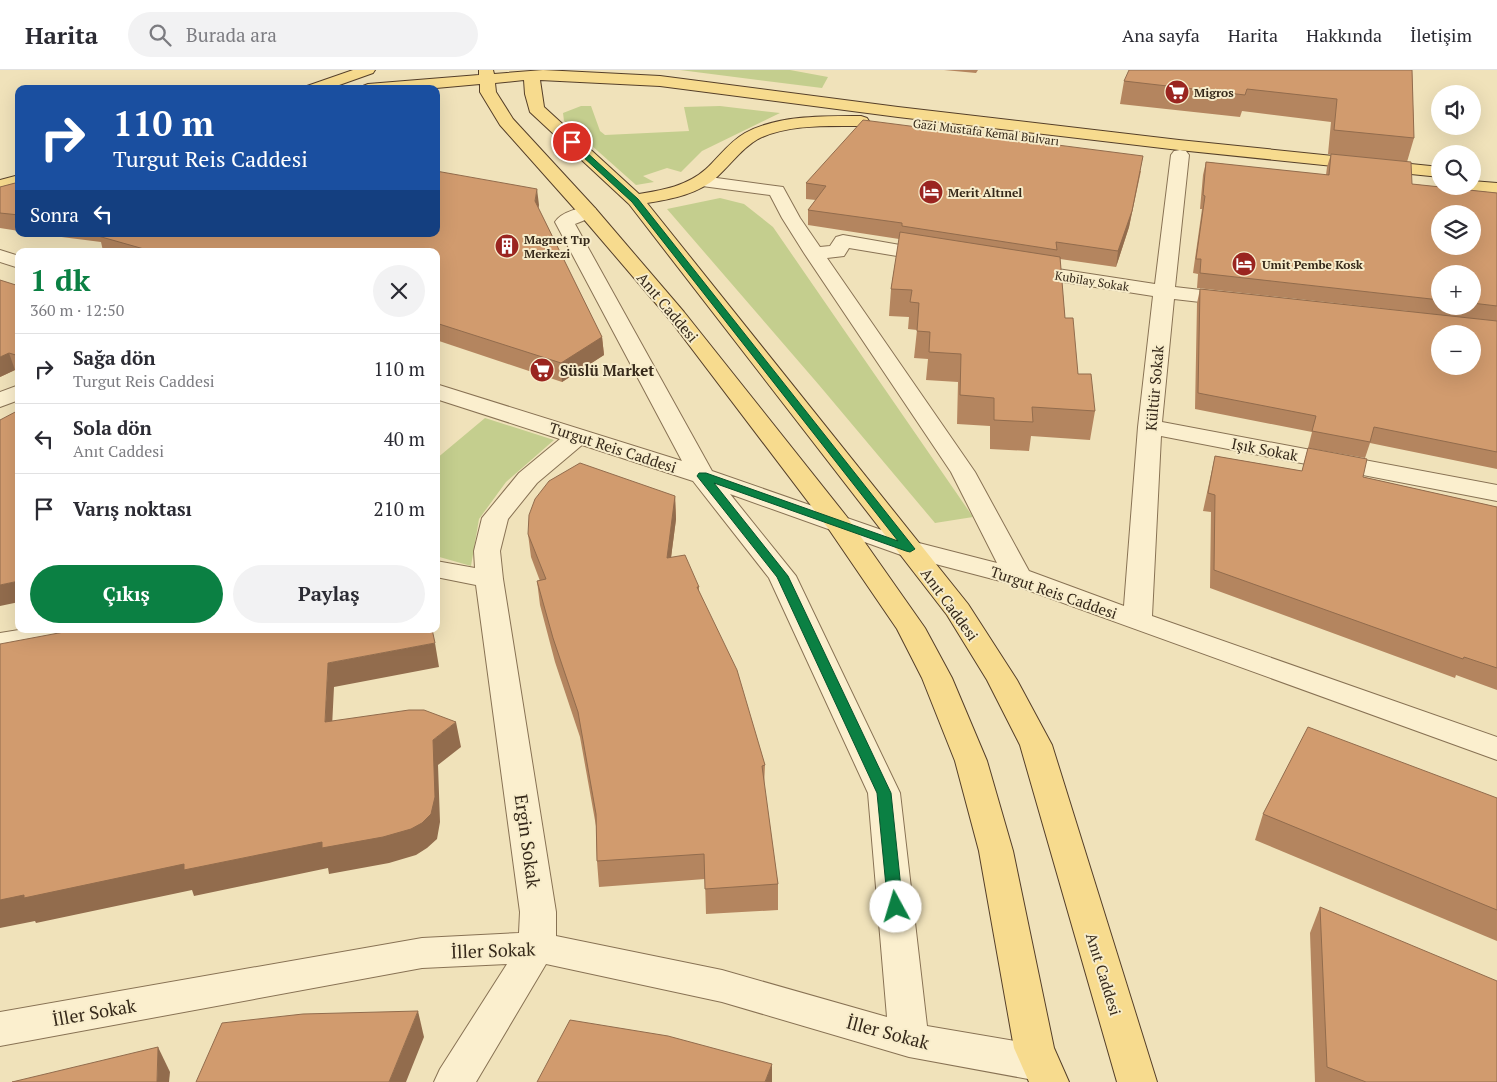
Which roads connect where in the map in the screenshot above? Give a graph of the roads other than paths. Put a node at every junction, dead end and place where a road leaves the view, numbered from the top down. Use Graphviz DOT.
graph roads {
  1 [pos="368,70"];
  2 [pos="629,70"];
  3 [pos="533,78"];
  4 [pos="487,80"];
  5 [pos="660,81"];
  6 [pos="324,85"];
  7 [pos="421,85"];
  8 [pos="440,95"];
  9 [pos="891,120"];
  10 [pos="1180,155"];
  11 [pos="15,167"];
  12 [pos="0,170"];
  13 [pos="1431,171"];
  14 [pos="1481,175"];
  15 [pos="1497,176"];
  16 [pos="702,180"];
  17 [pos="15,181"];
  18 [pos="1431,182"];
  19 [pos="0,185"];
  20 [pos="1481,187"];
  21 [pos="1497,188"];
  22 [pos="635,200"];
  23 [pos="588,212"];
  24 [pos="814,253"];
  25 [pos="0,256"];
  26 [pos="950,258"];
  27 [pos="15,261"];
  28 [pos="1008,267"];
  29 [pos="1164,292"];
  30 [pos="1252,302"];
  31 [pos="440,392"];
  32 [pos="15,394"];
  33 [pos="0,400"];
  34 [pos="1150,427"];
  35 [pos="578,436"];
  36 [pos="702,476"];
  37 [pos="1497,494"];
  38 [pos="838,523"];
  39 [pos="910,549"];
  40 [pos="440,570"];
  41 [pos="1018,577"];
  42 [pos="489,579"];
  43 [pos="1138,621"];
  44 [pos="54,633"];
  45 [pos="0,644"];
  46 [pos="1497,749"];
  47 [pos="537,948"];
  48 [pos="0,1029"];
  49 [pos="909,1040"];
  50 [pos="1044,1073"];
  51 [pos="454,1082"];
  52 [pos="1137,1082"];
  1 -- 6 [label="main road"];
  2 -- 5 [label="main road"];
  3 -- 4 [label="main road"];
  3 -- 5 [label="main road, Gazi Mustafa Kemal Bulvarı"];
  3 -- 9 [label="main road, Gazi Mustafa Kemal Bulvarı"];
  3 -- 22 [label="main road, Anıt Caddesi"];
  4 -- 7 [label="main road"];
  4 -- 8 [label="main road"];
  4 -- 23 [label="main road, Anıt Caddesi"];
  5 -- 13 [label="main road, Gazi Mustafa Kemal Bulvarı"];
  9 -- 10 [label="main road, Gazi Mustafa Kemal Bulvarı"];
  9 -- 16 [label="main road"];
  10 -- 18 [label="main road, Gazi Mustafa Kemal Bulvarı"];
  10 -- 29 [label="street, Kültür Sokak"];
  11 -- 12 [label="main road"];
  14 -- 15 [label="main road"];
  16 -- 22 [label="main road"];
  16 -- 24 [label="street"];
  17 -- 19 [label="main road"];
  20 -- 21 [label="main road"];
  22 -- 39 [label="main road, Anıt Caddesi"];
  23 -- 36 [label="street"];
  23 -- 38 [label="main road, Anıt Caddesi"];
  24 -- 26 [label="street"];
  24 -- 41 [label="street"];
  25 -- 27 [label="street"];
  28 -- 29 [label="street, Kubilay Sokak"];
  29 -- 30 [label="street, Kubilay Sokak"];
  29 -- 34 [label="street, Kültür Sokak"];
  31 -- 35 [label="street, Turgut Reis Caddesi"];
  32 -- 33 [label="street"];
  34 -- 37 [label="street, Işık Sokak"];
  34 -- 43 [label="street, Kültür Sokak"];
  35 -- 36 [label="street, Turgut Reis Caddesi"];
  35 -- 42 [label="street, Ergin Sokak"];
  36 -- 38 [label="street, Turgut Reis Caddesi"];
  36 -- 49 [label="street"];
  38 -- 39 [label="street, Turgut Reis Caddesi"];
  38 -- 50 [label="main road, Anıt Caddesi"];
  39 -- 41 [label="street, Turgut Reis Caddesi"];
  39 -- 52 [label="main road, Anıt Caddesi"];
  40 -- 42 [label="street"];
  41 -- 43 [label="street, Turgut Reis Caddesi"];
  42 -- 47 [label="street, Ergin Sokak"];
  43 -- 46 [label="street, Turgut Reis Caddesi"];
  44 -- 45 [label="street"];
  47 -- 48 [label="street, İller Sokak"];
  47 -- 49 [label="street, İller Sokak"];
  47 -- 51 [label="street"];
  49 -- 50 [label="street, İller Sokak"];
}
